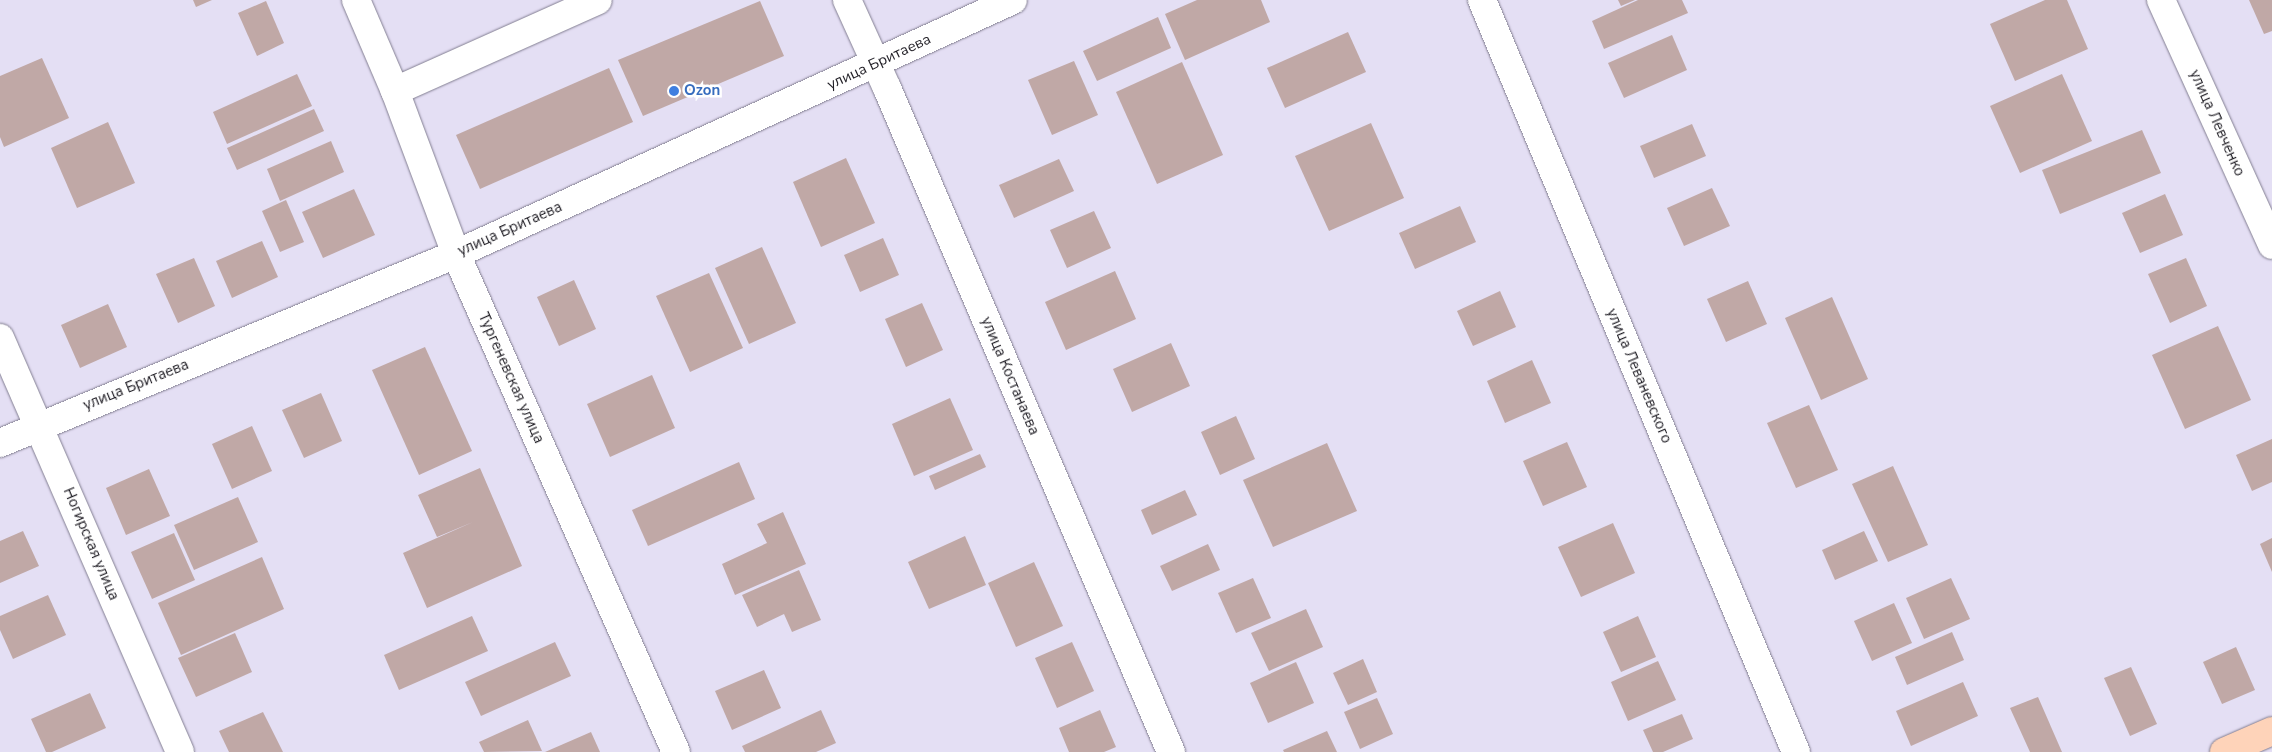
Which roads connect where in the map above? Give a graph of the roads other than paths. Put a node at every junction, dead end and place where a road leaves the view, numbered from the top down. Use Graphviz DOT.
graph roads {
  1 [pos="356,0"];
  2 [pos="598,0"];
  3 [pos="847,0"];
  4 [pos="1013,0"];
  5 [pos="1482,0"];
  6 [pos="2161,0"];
  7 [pos="877,64"];
  8 [pos="395,91"];
  9 [pos="2272,245"];
  10 [pos="456,254"];
  11 [pos="0,338"];
  12 [pos="39,425"];
  13 [pos="0,443"];
  14 [pos="2272,731"];
  15 [pos="180,752"];
  16 [pos="676,752"];
  17 [pos="1171,752"];
  18 [pos="1796,752"];
  19 [pos="2224,752"];
  1 -- 8 [label="street, Тургеневская улица"];
  2 -- 8 [label="street"];
  3 -- 7 [label="street, улица Костанаева"];
  4 -- 7 [label="street, улица Бритаева"];
  5 -- 18 [label="street, улица Леваневского"];
  6 -- 9 [label="street, улица Левченко"];
  7 -- 10 [label="street, улица Бритаева"];
  7 -- 17 [label="street, улица Костанаева"];
  8 -- 10 [label="street, Тургеневская улица"];
  10 -- 12 [label="street, улица Бритаева"];
  10 -- 16 [label="street, Тургеневская улица"];
  11 -- 12 [label="street, Ногирская улица"];
  12 -- 13 [label="street, улица Бритаева"];
  12 -- 15 [label="street, Ногирская улица"];
  14 -- 19 [label="main road"];
}
